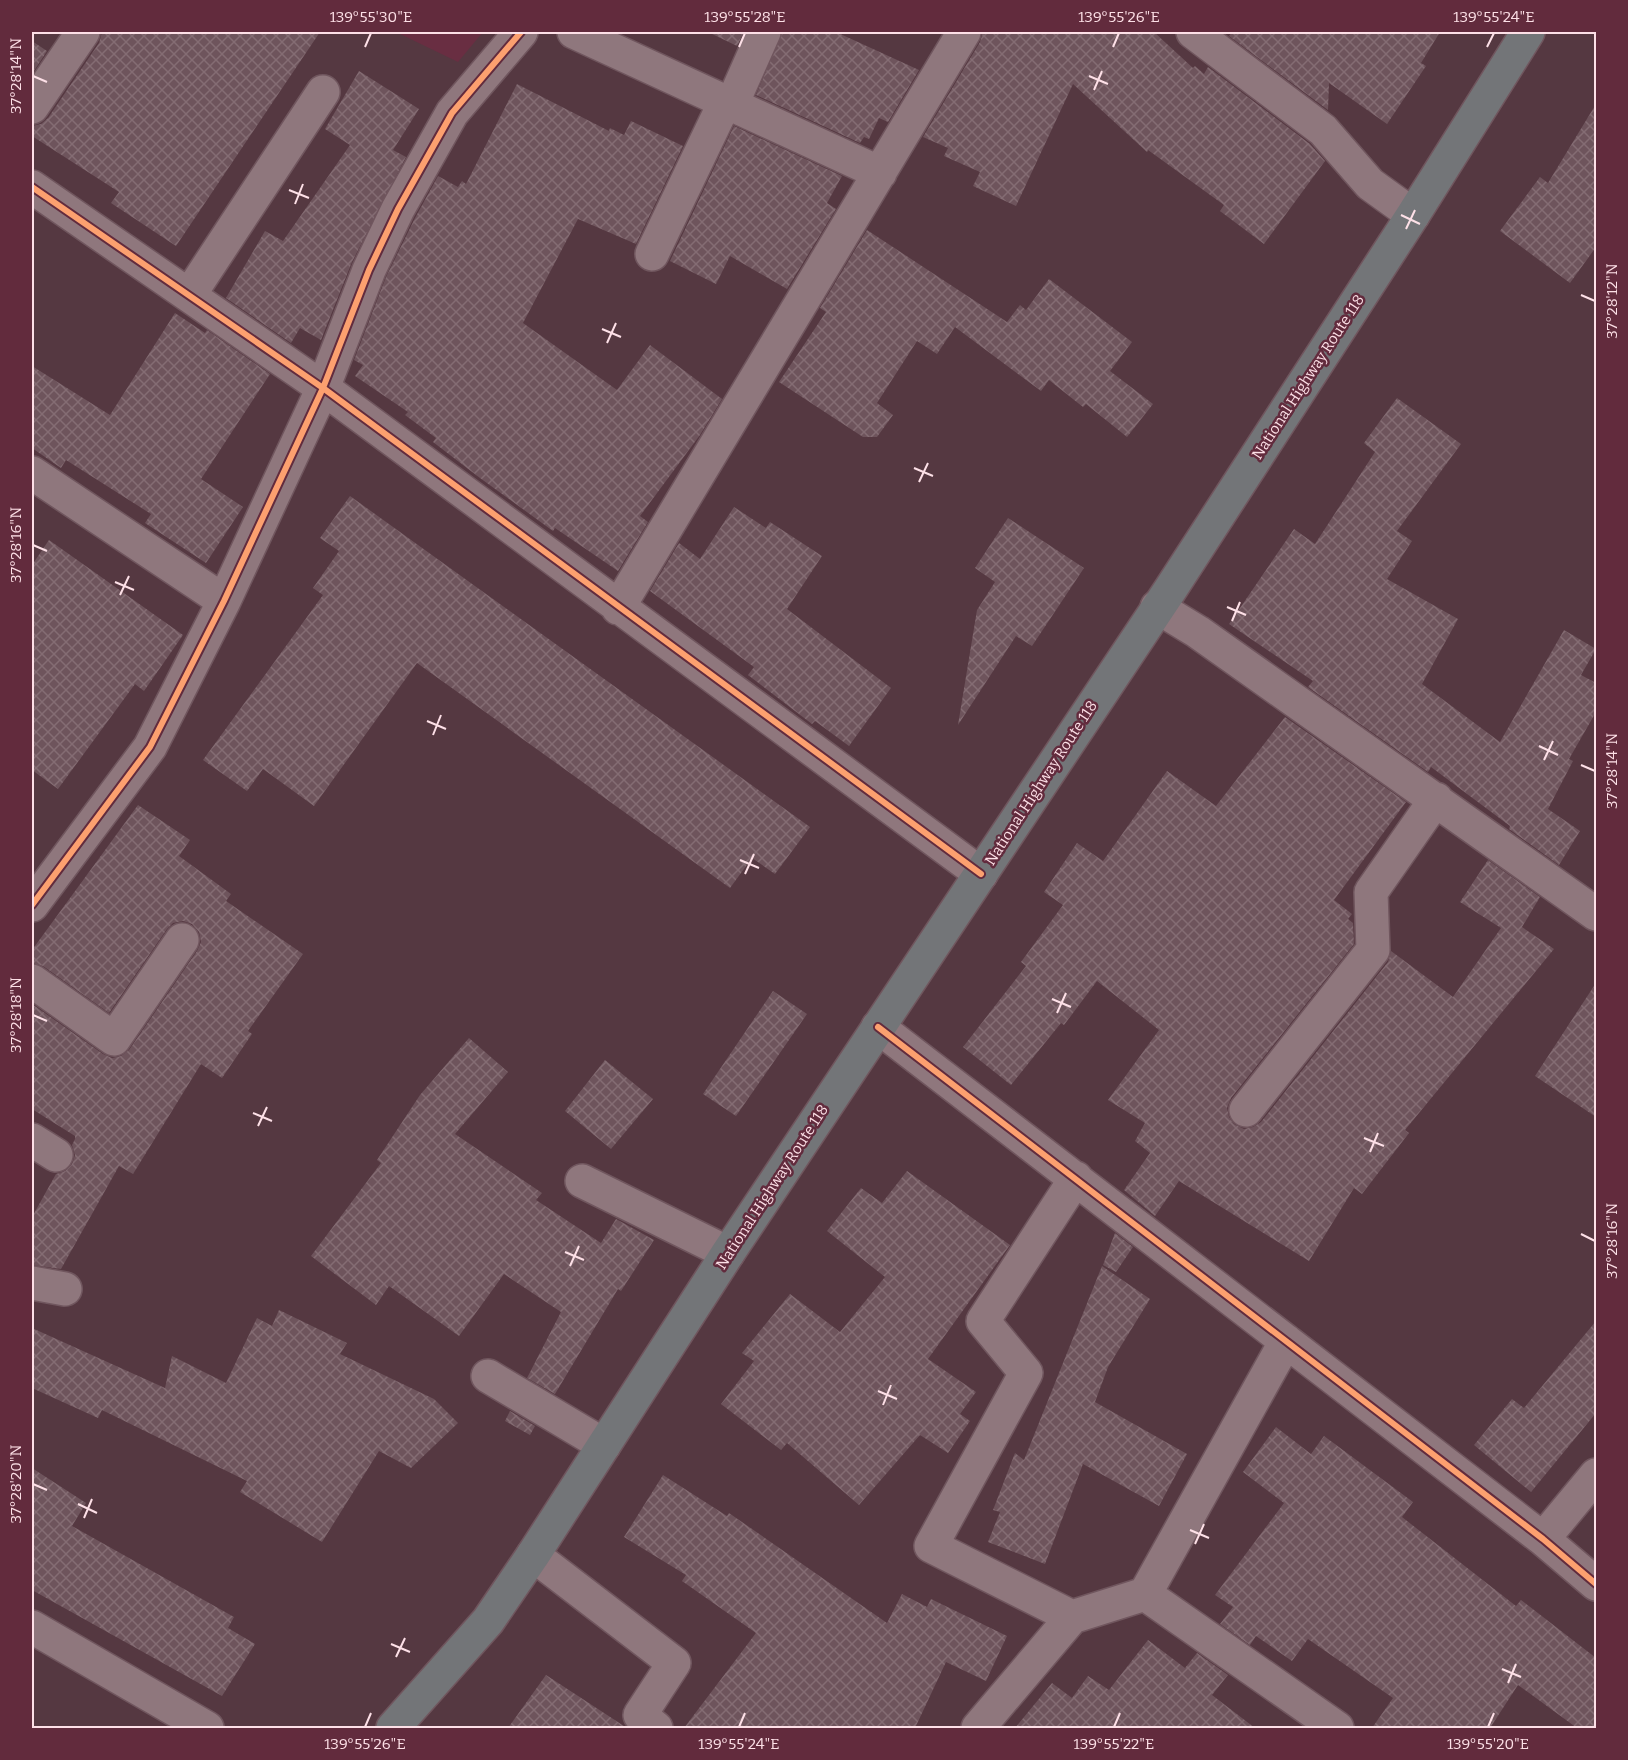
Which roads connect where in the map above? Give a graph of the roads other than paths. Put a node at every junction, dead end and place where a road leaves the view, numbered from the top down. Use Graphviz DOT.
graph roads {
  1 [pos="83,32"];
  2 [pos="521,32"];
  3 [pos="574,32"];
  4 [pos="764,32"];
  5 [pos="964,32"];
  6 [pos="1193,32"];
  7 [pos="1528,32"];
  8 [pos="323,92"];
  9 [pos="729,102"];
  10 [pos="32,107"];
  11 [pos="880,173"];
  12 [pos="32,187"];
  13 [pos="1413,215"];
  14 [pos="652,254"];
  15 [pos="190,294"];
  16 [pos="323,388"];
  17 [pos="32,472"];
  18 [pos="224,601"];
  19 [pos="1157,607"];
  20 [pos="618,608"];
  21 [pos="1436,800"];
  22 [pos="981,874"];
  23 [pos="32,905"];
  24 [pos="1596,914"];
  25 [pos="182,940"];
  26 [pos="32,981"];
  27 [pos="878,1027"];
  28 [pos="1246,1110"];
  29 [pos="1076,1178"];
  30 [pos="582,1181"];
  31 [pos="728,1253"];
  32 [pos="32,1282"];
  33 [pos="65,1289"];
  34 [pos="1286,1341"];
  35 [pos="488,1377"];
  36 [pos="604,1445"];
  37 [pos="1596,1474"];
  38 [pos="1543,1539"];
  39 [pos="533,1555"];
  40 [pos="1596,1584"];
  41 [pos="1144,1594"];
  42 [pos="1071,1617"];
  43 [pos="32,1627"];
  44 [pos="1329,1726"];
  45 [pos="207,1728"];
  46 [pos="393,1728"];
  47 [pos="656,1728"];
  48 [pos="978,1728"];
  1 -- 10 [label="street"];
  2 -- 16 [label="street"];
  3 -- 9 [label="street"];
  4 -- 9 [label="street"];
  5 -- 11 [label="street"];
  6 -- 13 [label="street"];
  7 -- 13 [label="highway, National Highway Route 118"];
  8 -- 15 [label="street"];
  9 -- 11 [label="street"];
  9 -- 14 [label="street"];
  11 -- 20 [label="street"];
  12 -- 15 [label="street"];
  13 -- 19 [label="highway, National Highway Route 118"];
  15 -- 16 [label="street"];
  16 -- 18 [label="street"];
  16 -- 20 [label="street"];
  17 -- 18 [label="street"];
  18 -- 23 [label="street"];
  19 -- 21 [label="street"];
  19 -- 22 [label="highway, National Highway Route 118"];
  20 -- 22 [label="street"];
  21 -- 24 [label="street"];
  21 -- 28 [label="street"];
  22 -- 27 [label="highway, National Highway Route 118"];
  25 -- 26 [label="street"];
  27 -- 29 [label="street"];
  27 -- 31 [label="highway, National Highway Route 118"];
  29 -- 34 [label="street"];
  29 -- 42 [label="street"];
  30 -- 31 [label="street"];
  31 -- 36 [label="highway, National Highway Route 118"];
  32 -- 33 [label="street"];
  34 -- 38 [label="street"];
  34 -- 41 [label="street"];
  35 -- 36 [label="street"];
  36 -- 39 [label="highway, National Highway Route 118"];
  37 -- 38 [label="street"];
  38 -- 40 [label="street"];
  39 -- 46 [label="highway, National Highway Route 118"];
  39 -- 47 [label="street"];
  41 -- 42 [label="street"];
  41 -- 44 [label="street"];
  42 -- 48 [label="street"];
  43 -- 45 [label="street"];
}
